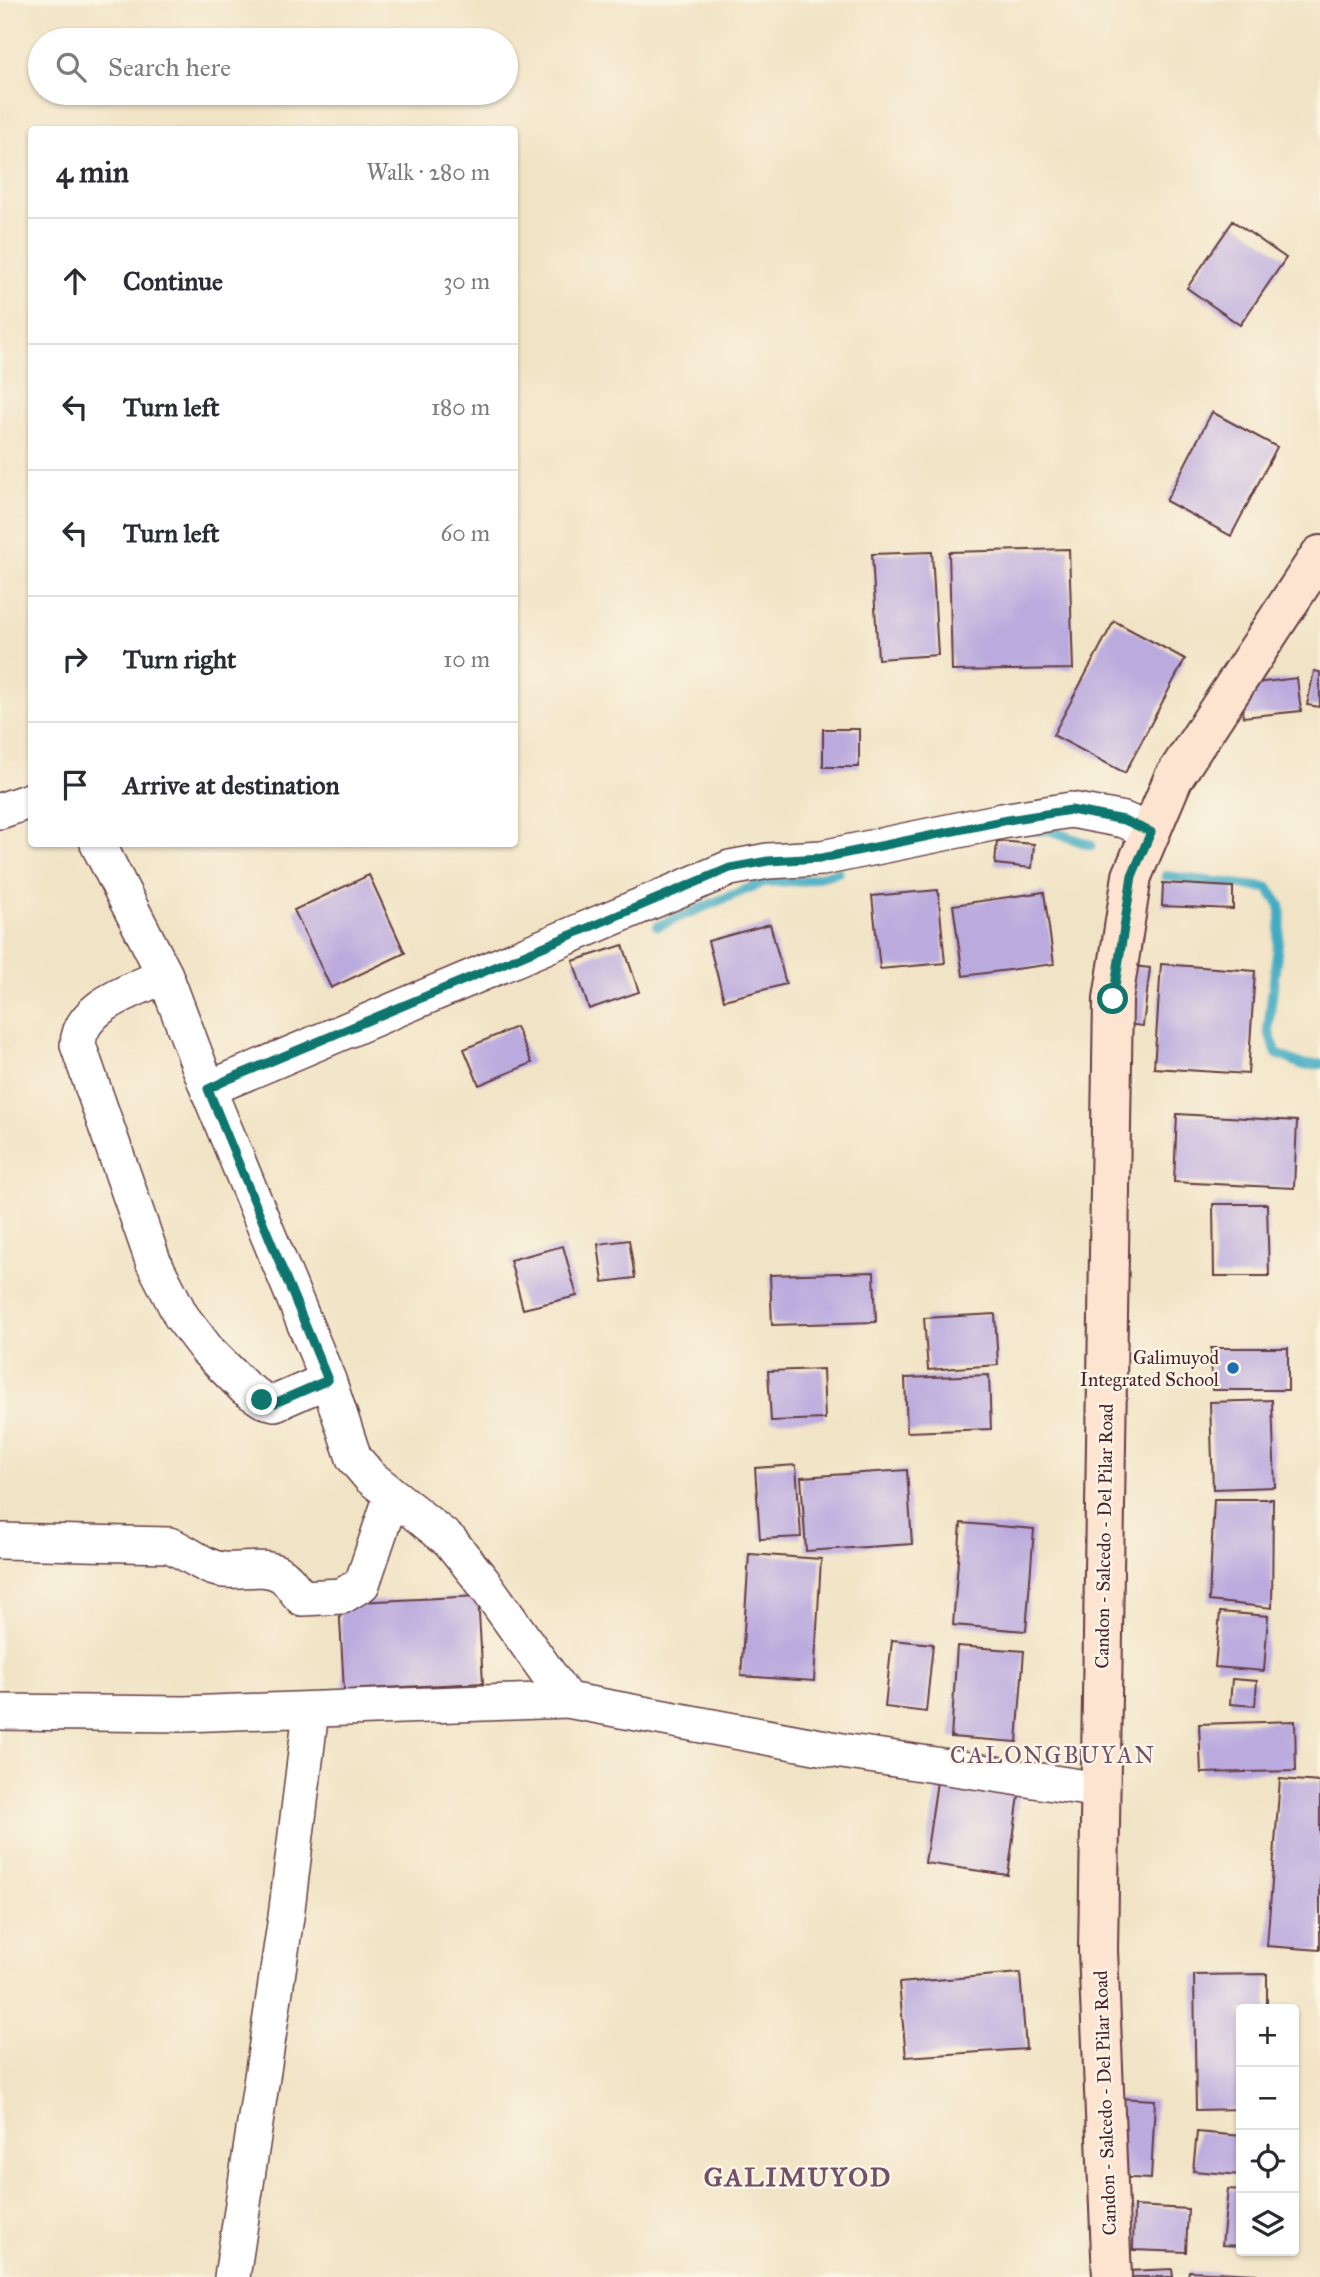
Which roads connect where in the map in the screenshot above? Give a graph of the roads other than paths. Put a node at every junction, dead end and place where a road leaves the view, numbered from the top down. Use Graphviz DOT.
graph roads {
  1 [pos="1320,555"];
  2 [pos="28,801"];
  3 [pos="0,811"];
  4 [pos="1151,832"];
  5 [pos="100,847"];
  6 [pos="165,975"];
  7 [pos="208,1089"];
  8 [pos="328,1380"];
  9 [pos="393,1494"];
  10 [pos="0,1541"];
  11 [pos="567,1700"];
  12 [pos="310,1711"];
  13 [pos="0,1712"];
  14 [pos="1100,1790"];
  15 [pos="232,2277"];
  16 [pos="1111,2277"];
  1 -- 4 [label="main road, Candon - Salcedo - Del Pilar Road"];
  2 -- 3 [label="street"];
  4 -- 7 [label="street"];
  4 -- 14 [label="main road, Candon - Salcedo - Del Pilar Road"];
  5 -- 6 [label="street"];
  6 -- 7 [label="street"];
  6 -- 8 [label="street"];
  7 -- 8 [label="street"];
  8 -- 9 [label="street"];
  9 -- 10 [label="street"];
  9 -- 11 [label="street"];
  11 -- 12 [label="street"];
  11 -- 14 [label="street"];
  12 -- 13 [label="street"];
  12 -- 15 [label="street"];
  14 -- 16 [label="main road, Candon - Salcedo - Del Pilar Road"];
}
